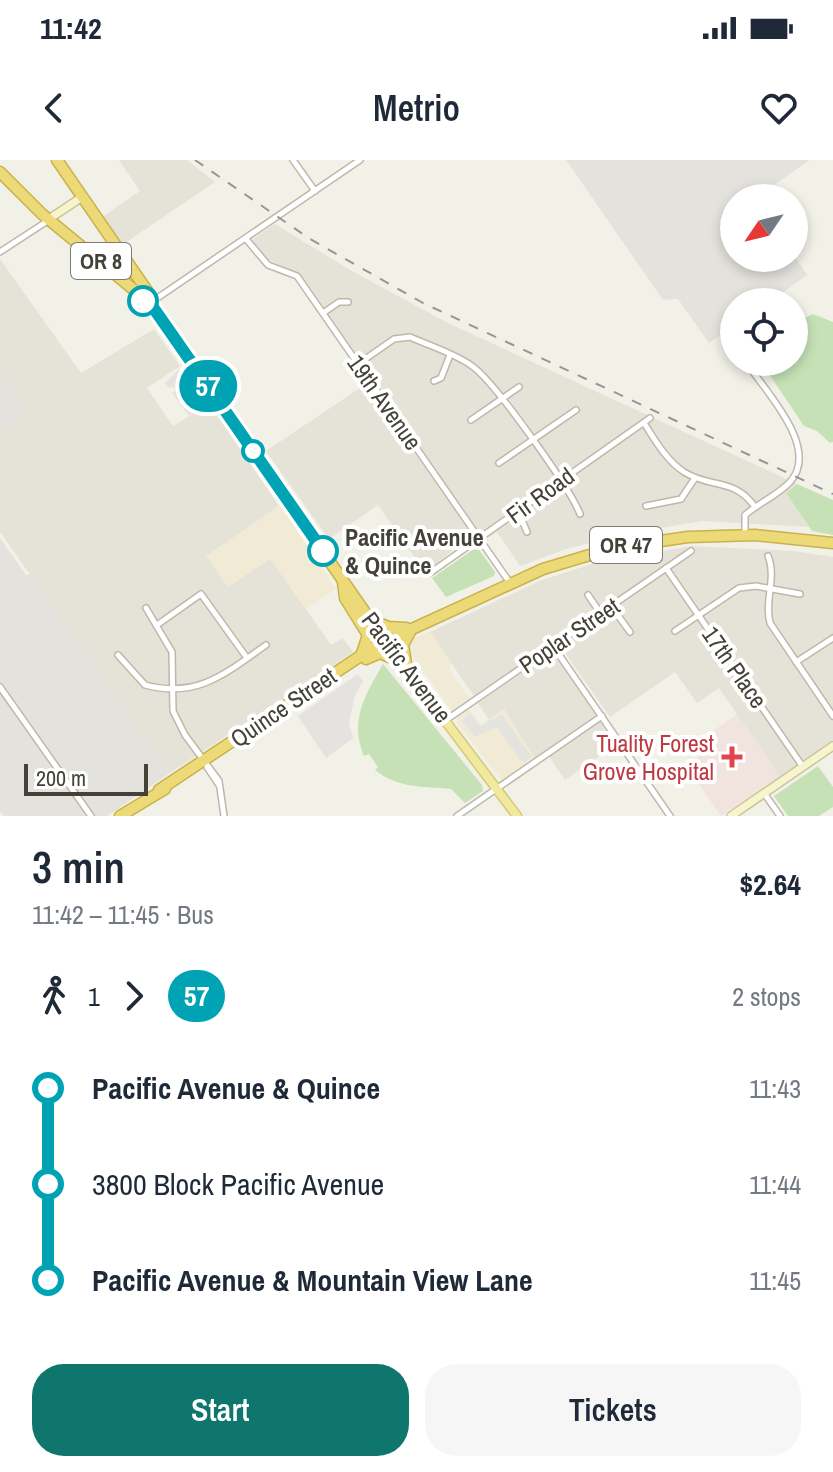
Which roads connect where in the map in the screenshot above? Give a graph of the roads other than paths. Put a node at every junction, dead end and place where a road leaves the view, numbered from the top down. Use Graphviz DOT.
graph roads {
  1 [pos="57,160"];
  2 [pos="293,160"];
  3 [pos="360,160"];
  4 [pos="0,172"];
  5 [pos="315,191"];
  6 [pos="82,197"];
  7 [pos="49,219"];
  8 [pos="246,239"];
  9 [pos="0,252"];
  10 [pos="348,302"];
  11 [pos="150,303"];
  12 [pos="323,313"];
  13 [pos="450,355"];
  14 [pos="358,364"];
  15 [pos="756,376"];
  16 [pos="434,381"];
  17 [pos="519,387"];
  18 [pos="502,398"];
  19 [pos="576,410"];
  20 [pos="471,420"];
  21 [pos="531,441"];
  22 [pos="499,463"];
  23 [pos="695,478"];
  24 [pos="561,481"];
  25 [pos="646,506"];
  26 [pos="755,507"];
  27 [pos="518,511"];
  28 [pos="580,514"];
  29 [pos="527,532"];
  30 [pos="745,535"];
  31 [pos="479,539"];
  32 [pos="833,543"];
  33 [pos="691,551"];
  34 [pos="768,556"];
  35 [pos="666,568"];
  36 [pos="430,573"];
  37 [pos="343,580"];
  38 [pos="510,583"];
  39 [pos="770,589"];
  40 [pos="800,594"];
  41 [pos="588,595"];
  42 [pos="611,606"];
  43 [pos="146,608"];
  44 [pos="601,614"];
  45 [pos="698,614"];
  46 [pos="371,619"];
  47 [pos="157,625"];
  48 [pos="412,628"];
  49 [pos="675,631"];
  50 [pos="630,632"];
  51 [pos="833,638"];
  52 [pos="385,641"];
  53 [pos="266,645"];
  54 [pos="553,646"];
  55 [pos="118,655"];
  56 [pos="361,655"];
  57 [pos="247,658"];
  58 [pos="796,662"];
  59 [pos="404,666"];
  60 [pos="333,674"];
  61 [pos="0,687"];
  62 [pos="172,687"];
  63 [pos="602,716"];
  64 [pos="833,716"];
  65 [pos="446,720"];
  66 [pos="833,746"];
  67 [pos="205,764"];
  68 [pos="803,767"];
  69 [pos="498,788"];
  70 [pos="764,793"];
  71 [pos="91,816"];
  72 [pos="120,816"];
  73 [pos="224,816"];
  74 [pos="457,816"];
  75 [pos="517,816"];
  76 [pos="670,816"];
  77 [pos="731,816"];
  78 [pos="780,816"];
  1 -- 6 [label="highway, Pacific Avenue / OR 8"];
  2 -- 5 [label="street"];
  3 -- 5 [label="street"];
  4 -- 7 [label="highway, OR 8"];
  5 -- 8 [label="street"];
  6 -- 7 [label="street"];
  6 -- 11 [label="highway, Pacific Avenue / OR 8"];
  7 -- 9 [label="street"];
  7 -- 11 [label="highway, OR 8"];
  8 -- 11 [label="street"];
  8 -- 12 [label="street, 19th Avenue"];
  10 -- 12 [label="street"];
  11 -- 37 [label="highway, Pacific Avenue / OR 8"];
  12 -- 14 [label="street, 19th Avenue"];
  13 -- 14 [label="street"];
  13 -- 16 [label="street"];
  13 -- 18 [label="street"];
  14 -- 31 [label="street, 19th Avenue"];
  15 -- 26 [label="street"];
  17 -- 18 [label="street"];
  18 -- 20 [label="street"];
  18 -- 21 [label="street"];
  19 -- 21 [label="street"];
  21 -- 22 [label="street"];
  21 -- 24 [label="street"];
  23 -- 24 [label="street, Fir Road"];
  23 -- 25 [label="street"];
  23 -- 26 [label="street"];
  24 -- 27 [label="street, Fir Road"];
  24 -- 28 [label="street"];
  26 -- 30 [label="street"];
  27 -- 29 [label="street"];
  27 -- 31 [label="street, Fir Road"];
  30 -- 32 [label="highway, OR 47"];
  30 -- 38 [label="highway, OR 47"];
  31 -- 36 [label="street, Fir Road"];
  31 -- 38 [label="street, 19th Avenue"];
  33 -- 35 [label="street, Poplar Street"];
  34 -- 39 [label="street"];
  35 -- 42 [label="street, Poplar Street"];
  35 -- 45 [label="street, 17th Place"];
  37 -- 46 [label="highway, Pacific Avenue / OR 8"];
  37 -- 56 [label="highway"];
  38 -- 48 [label="highway, OR 47"];
  39 -- 40 [label="street"];
  39 -- 45 [label="street"];
  39 -- 58 [label="street"];
  41 -- 44 [label="street"];
  42 -- 44 [label="street, Poplar Street"];
  42 -- 50 [label="street"];
  43 -- 47 [label="street"];
  44 -- 54 [label="street, Poplar Street"];
  45 -- 49 [label="street"];
  45 -- 68 [label="street, 17th Place"];
  46 -- 48 [label="highway"];
  46 -- 52 [label="highway, Pacific Avenue / OR 8"];
  47 -- 57 [label="street"];
  47 -- 62 [label="street"];
  48 -- 52 [label="highway, OR 47"];
  48 -- 59 [label="highway"];
  51 -- 58 [label="street"];
  52 -- 56 [label="highway, Quince Street / OR 47"];
  52 -- 59 [label="main road, Pacific Avenue / OR 8"];
  53 -- 57 [label="street"];
  54 -- 63 [label="street"];
  54 -- 65 [label="street, Poplar Street"];
  55 -- 62 [label="street"];
  56 -- 60 [label="highway, Quince Street / OR 47"];
  57 -- 62 [label="street"];
  58 -- 64 [label="street"];
  59 -- 60 [label="highway"];
  59 -- 65 [label="main road, Pacific Avenue / OR 8"];
  60 -- 67 [label="highway, Quince Street / OR 47"];
  61 -- 71 [label="street"];
  62 -- 67 [label="street"];
  63 -- 69 [label="street"];
  63 -- 76 [label="street"];
  65 -- 69 [label="main road, Pacific Avenue / OR 8"];
  66 -- 68 [label="street"];
  67 -- 72 [label="highway, Quince Street / OR 47"];
  67 -- 73 [label="street"];
  68 -- 70 [label="street"];
  69 -- 74 [label="street"];
  69 -- 75 [label="main road, Pacific Avenue / OR 8"];
  70 -- 77 [label="street"];
  70 -- 78 [label="street"];
}
